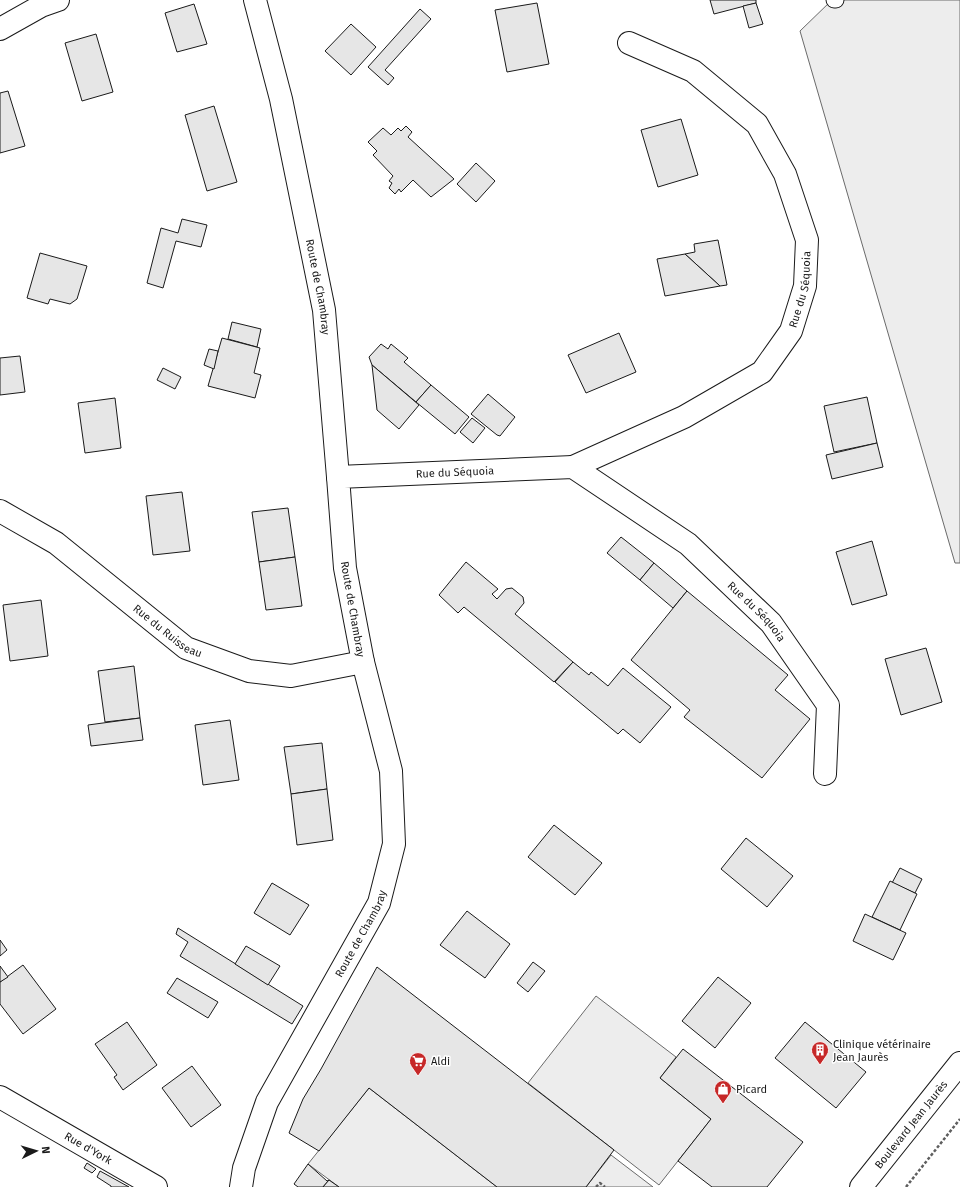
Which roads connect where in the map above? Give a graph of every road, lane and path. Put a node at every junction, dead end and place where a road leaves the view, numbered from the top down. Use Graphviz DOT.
graph roads {
  1 [pos="58,0"];
  2 [pos="255,0"];
  3 [pos="0,29"];
  4 [pos="629,44"];
  5 [pos="573,467"];
  6 [pos="338,477"];
  7 [pos="0,511"];
  8 [pos="363,662"];
  9 [pos="825,774"];
  10 [pos="960,1063"];
  11 [pos="0,1097"];
  12 [pos="960,1119"];
  13 [pos="156,1187"];
  14 [pos="241,1187"];
  15 [pos="596,1187"];
  16 [pos="605,1187"];
  17 [pos="861,1187"];
  18 [pos="906,1187"];
  1 -- 3 [label="street"];
  2 -- 6 [label="street, Route de Chambray"];
  4 -- 5 [label="street, Rue du Séquoia"];
  5 -- 6 [label="street, Rue du Séquoia"];
  5 -- 9 [label="street, Rue du Séquoia"];
  6 -- 8 [label="street, Route de Chambray"];
  7 -- 8 [label="street, Rue du Ruisseau"];
  8 -- 14 [label="street, Route de Chambray"];
  10 -- 17 [label="street, Boulevard Jean Jaurès"];
  11 -- 13 [label="street, Rue d'York"];
  12 -- 18 [label="path"];
  15 -- 16 [label="path"];
}
